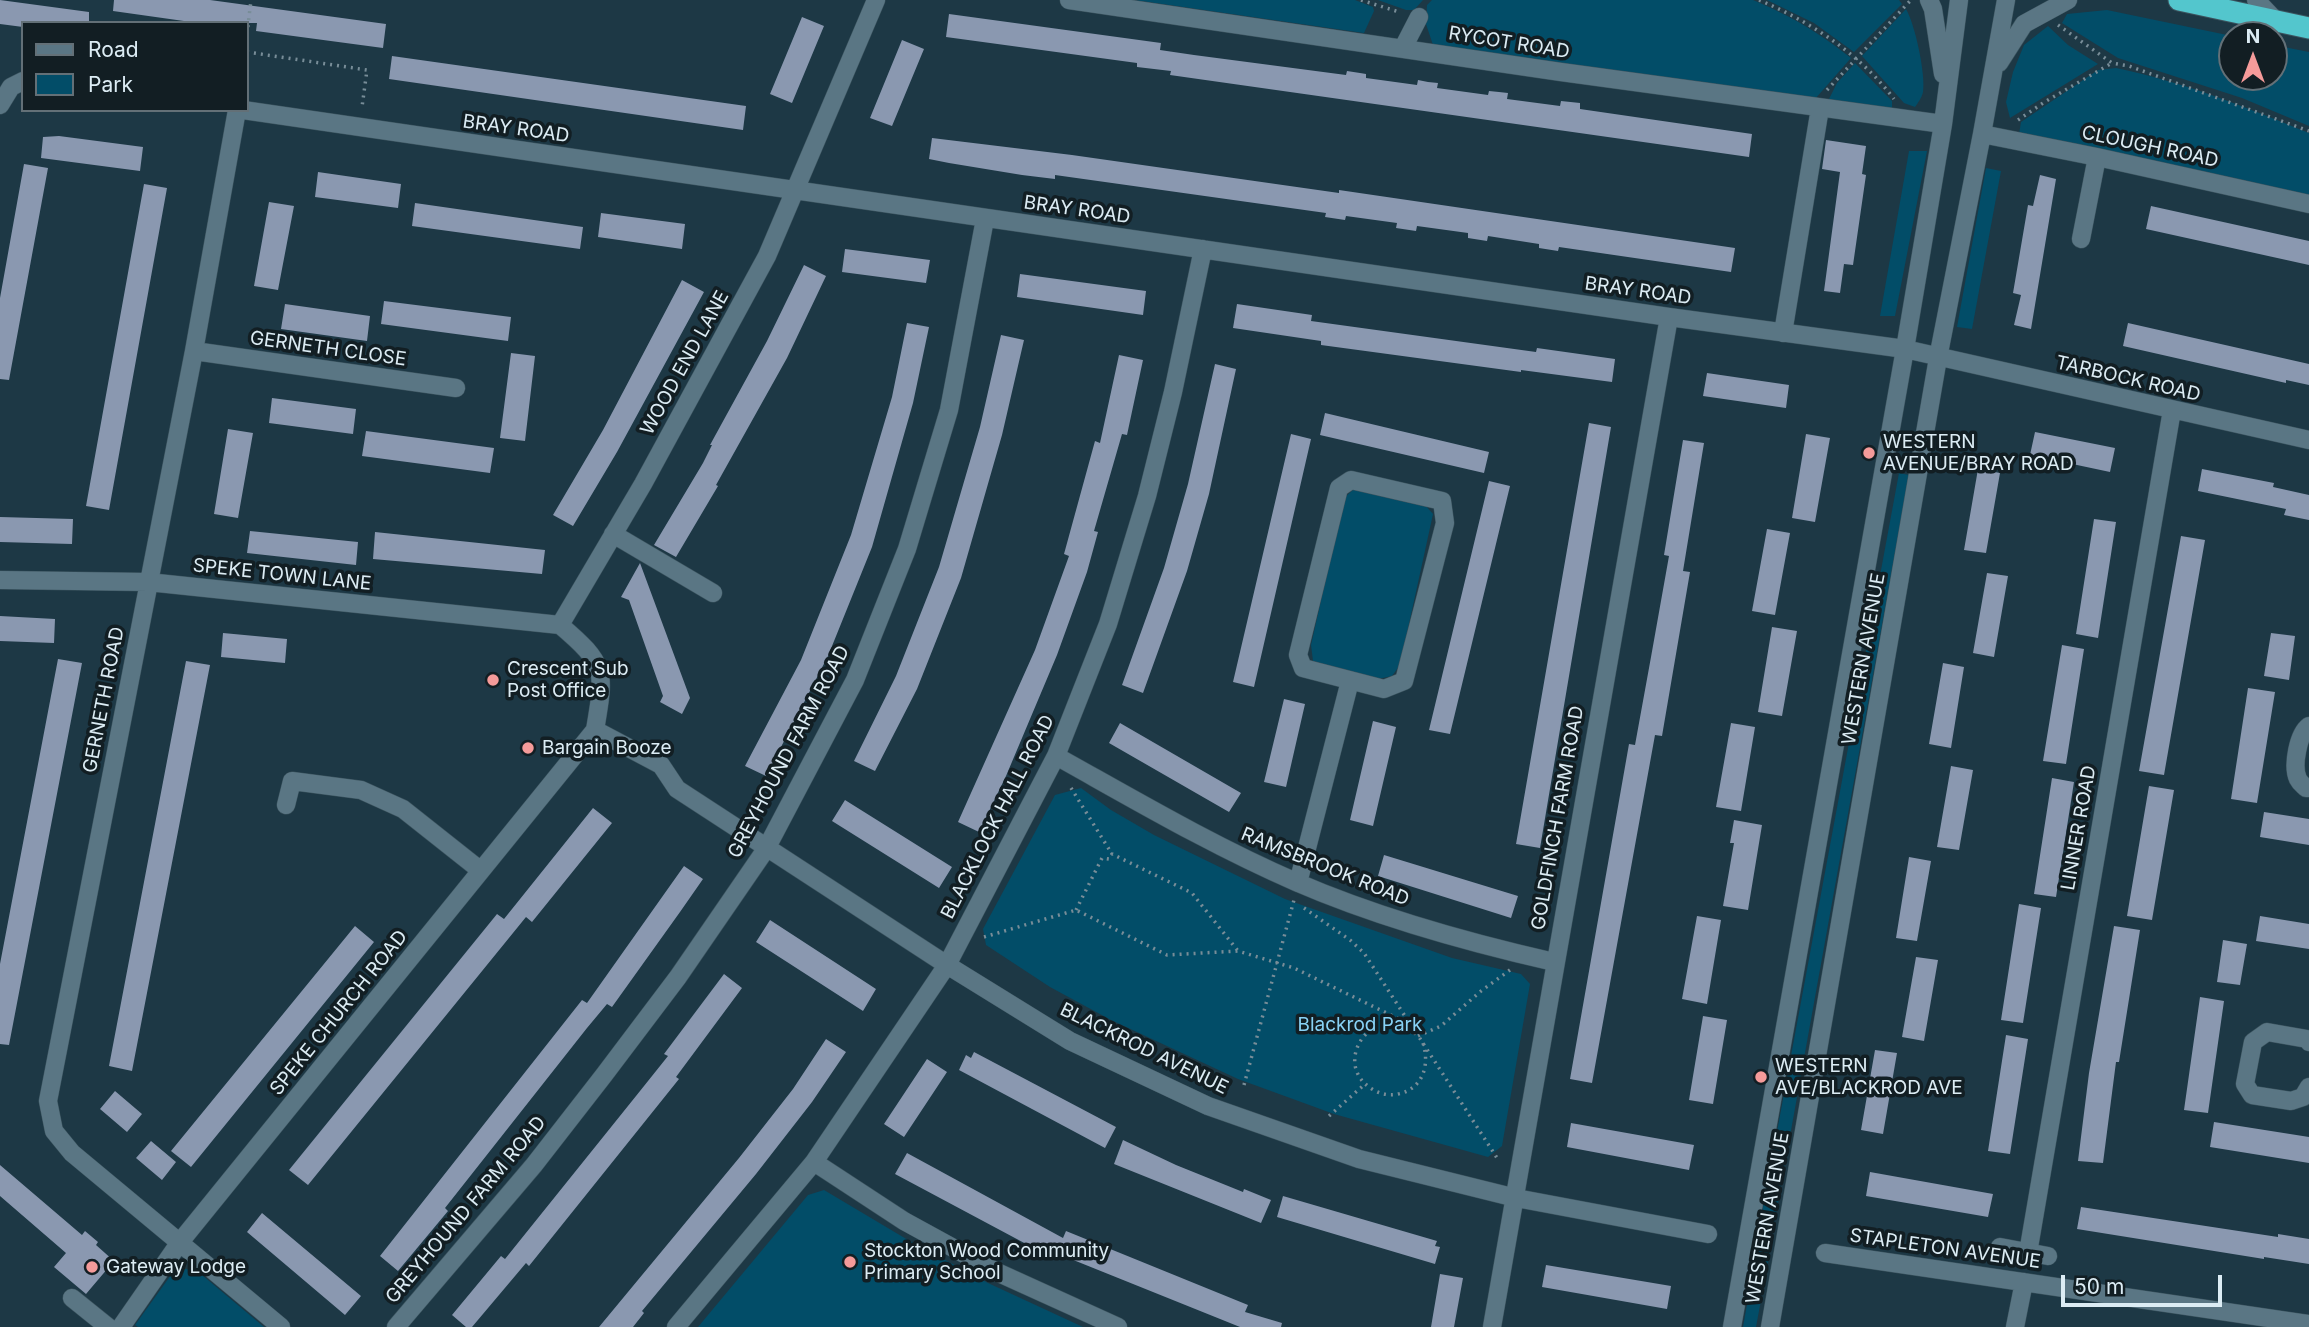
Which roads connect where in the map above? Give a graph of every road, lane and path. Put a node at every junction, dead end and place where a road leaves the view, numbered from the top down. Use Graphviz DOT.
graph roads {
  1 [pos="251,0"];
  2 [pos="876,0"];
  3 [pos="1069,0"];
  4 [pos="1361,0"];
  5 [pos="1759,0"];
  6 [pos="1929,0"];
  7 [pos="1959,0"];
  8 [pos="2006,0"];
  9 [pos="2068,0"];
  10 [pos="2179,0"];
  11 [pos="2256,0"];
  12 [pos="1911,1"];
  13 [pos="1419,17"];
  14 [pos="2051,20"];
  15 [pos="2275,20"];
  16 [pos="248,26"];
  17 [pos="2309,28"];
  18 [pos="1403,48"];
  19 [pos="248,52"];
  20 [pos="1855,58"];
  21 [pos="2112,63"];
  22 [pos="1993,76"];
  23 [pos="21,82"];
  24 [pos="1947,99"];
  25 [pos="0,105"];
  26 [pos="1820,108"];
  27 [pos="248,111"];
  28 [pos="237,112"];
  29 [pos="1897,118"];
  30 [pos="2015,123"];
  31 [pos="1943,124"];
  32 [pos="359,127"];
  33 [pos="2309,131"];
  34 [pos="1982,134"];
  35 [pos="2097,157"];
  36 [pos="794,191"];
  37 [pos="2309,204"];
  38 [pos="985,219"];
  39 [pos="2081,239"];
  40 [pos="1203,249"];
  41 [pos="1669,317"];
  42 [pos="1783,333"];
  43 [pos="1905,349"];
  44 [pos="194,351"];
  45 [pos="1938,358"];
  46 [pos="456,388"];
  47 [pos="2172,410"];
  48 [pos="2309,440"];
  49 [pos="613,534"];
  50 [pos="0,580"];
  51 [pos="148,582"];
  52 [pos="713,593"];
  53 [pos="560,625"];
  54 [pos="1350,681"];
  55 [pos="2309,726"];
  56 [pos="595,730"];
  57 [pos="1056,756"];
  58 [pos="1065,779"];
  59 [pos="2309,788"];
  60 [pos="286,805"];
  61 [pos="766,849"];
  62 [pos="1112,854"];
  63 [pos="480,870"];
  64 [pos="1295,894"];
  65 [pos="1076,911"];
  66 [pos="975,939"];
  67 [pos="1238,951"];
  68 [pos="1554,962"];
  69 [pos="1277,963"];
  70 [pos="947,965"];
  71 [pos="1511,968"];
  72 [pos="1412,1030"];
  73 [pos="1419,1037"];
  74 [pos="2309,1042"];
  75 [pos="1423,1043"];
  76 [pos="1365,1084"];
  77 [pos="1244,1085"];
  78 [pos="2309,1087"];
  79 [pos="1329,1116"];
  80 [pos="1499,1161"];
  81 [pos="814,1162"];
  82 [pos="1516,1198"];
  83 [pos="1708,1234"];
  84 [pos="180,1242"];
  85 [pos="2000,1247"];
  86 [pos="1825,1253"];
  87 [pos="2028,1253"];
  88 [pos="2048,1256"];
  89 [pos="2024,1282"];
  90 [pos="72,1298"];
  91 [pos="2309,1324"];
  92 [pos="108,1327"];
  93 [pos="121,1327"];
  94 [pos="281,1327"];
  95 [pos="396,1327"];
  96 [pos="676,1327"];
  97 [pos="1118,1327"];
  98 [pos="1492,1327"];
  99 [pos="1732,1327"];
  100 [pos="1770,1327"];
  101 [pos="2015,1327"];
  1 -- 16 [label="path"];
  2 -- 36 [label="street, WOOD END LANE"];
  3 -- 18 [label="street, RYCOT ROAD"];
  4 -- 13 [label="path"];
  5 -- 20 [label="path"];
  6 -- 24 [label="street"];
  7 -- 24 [label="street, WESTERN AVENUE"];
  8 -- 22 [label="street, WESTERN AVENUE"];
  9 -- 22 [label="street"];
  10 -- 15 [label="highway"];
  11 -- 15 [label="street"];
  12 -- 20 [label="path"];
  13 -- 18 [label="street"];
  14 -- 21 [label="path"];
  15 -- 17 [label="highway"];
  18 -- 26 [label="street, RYCOT ROAD"];
  19 -- 32 [label="path"];
  20 -- 26 [label="path"];
  20 -- 29 [label="path"];
  21 -- 30 [label="path"];
  21 -- 33 [label="path"];
  22 -- 34 [label="street, WESTERN AVENUE"];
  23 -- 25 [label="street"];
  24 -- 31 [label="street, WESTERN AVENUE"];
  26 -- 29 [label="street, RYCOT ROAD"];
  26 -- 42 [label="street"];
  27 -- 32 [label="street, BRAY ROAD"];
  28 -- 44 [label="street, GERNETH ROAD"];
  29 -- 31 [label="street, RYCOT ROAD"];
  31 -- 43 [label="street, WESTERN AVENUE"];
  32 -- 36 [label="street, BRAY ROAD"];
  34 -- 35 [label="street, CLOUGH ROAD"];
  34 -- 45 [label="street, WESTERN AVENUE"];
  35 -- 37 [label="street, CLOUGH ROAD"];
  35 -- 39 [label="street"];
  36 -- 38 [label="street, BRAY ROAD"];
  36 -- 49 [label="street, WOOD END LANE"];
  38 -- 40 [label="street, BRAY ROAD"];
  38 -- 61 [label="street, GREYHOUND FARM ROAD"];
  40 -- 41 [label="street, BRAY ROAD"];
  40 -- 57 [label="street, BLACKLOCK HALL ROAD"];
  41 -- 42 [label="street, BRAY ROAD"];
  41 -- 68 [label="street, GOLDFINCH FARM ROAD"];
  42 -- 43 [label="street, BRAY ROAD"];
  43 -- 45 [label="street, TARBOCK ROAD"];
  43 -- 99 [label="street, WESTERN AVENUE"];
  44 -- 46 [label="street, GERNETH CLOSE"];
  44 -- 51 [label="street, GERNETH ROAD"];
  45 -- 47 [label="street, TARBOCK ROAD"];
  45 -- 100 [label="street, WESTERN AVENUE"];
  47 -- 48 [label="street, TARBOCK ROAD"];
  47 -- 87 [label="street, LINNER ROAD"];
  49 -- 52 [label="street"];
  49 -- 53 [label="street, WOOD END LANE"];
  50 -- 51 [label="street, SPEKE TOWN LANE"];
  51 -- 53 [label="street, SPEKE TOWN LANE"];
  51 -- 84 [label="street, GERNETH ROAD"];
  53 -- 56 [label="street"];
  54 -- 54 [label="street"];
  54 -- 64 [label="street"];
  55 -- 59 [label="street"];
  56 -- 61 [label="street, BLACKROD AVENUE"];
  56 -- 63 [label="street, SPEKE CHURCH ROAD"];
  57 -- 64 [label="street, RAMSBROOK ROAD"];
  57 -- 70 [label="street, BLACKLOCK HALL ROAD"];
  58 -- 62 [label="path"];
  60 -- 63 [label="street"];
  61 -- 70 [label="street, BLACKROD AVENUE"];
  61 -- 95 [label="street, GREYHOUND FARM ROAD"];
  62 -- 65 [label="path"];
  62 -- 67 [label="path"];
  63 -- 84 [label="street, SPEKE CHURCH ROAD"];
  64 -- 68 [label="street, RAMSBROOK ROAD"];
  64 -- 69 [label="path"];
  64 -- 73 [label="path"];
  65 -- 66 [label="path"];
  65 -- 67 [label="path"];
  67 -- 69 [label="path"];
  68 -- 82 [label="street, GOLDFINCH FARM ROAD"];
  69 -- 72 [label="path"];
  69 -- 77 [label="path"];
  70 -- 81 [label="street, BLACKLOCK HALL ROAD"];
  70 -- 82 [label="street, BLACKROD AVENUE"];
  71 -- 73 [label="path"];
  72 -- 73 [label="path"];
  72 -- 76 [label="path"];
  73 -- 75 [label="path"];
  74 -- 78 [label="street"];
  75 -- 76 [label="path"];
  75 -- 80 [label="path"];
  76 -- 79 [label="path"];
  81 -- 96 [label="street, BLACKLOCK HALL ROAD"];
  81 -- 97 [label="street"];
  82 -- 83 [label="street, BLACKROD AVENUE"];
  82 -- 98 [label="street, GOLDFINCH FARM ROAD"];
  84 -- 93 [label="street, SPEKE CHURCH ROAD"];
  84 -- 94 [label="street, GERNETH ROAD"];
  85 -- 87 [label="street"];
  86 -- 89 [label="street, STAPLETON AVENUE"];
  87 -- 88 [label="street"];
  89 -- 91 [label="street, STAPLETON AVENUE"];
  89 -- 101 [label="street"];
  90 -- 92 [label="street"];
}
